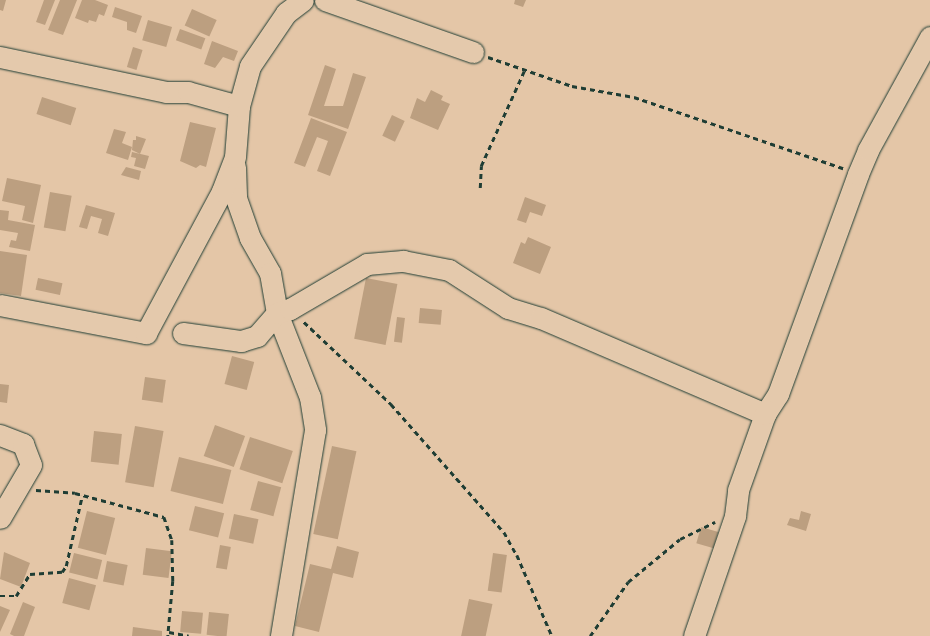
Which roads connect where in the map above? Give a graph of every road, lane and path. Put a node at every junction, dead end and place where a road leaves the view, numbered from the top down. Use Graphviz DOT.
graph roads {
  1 [pos="325,0"];
  2 [pos="299,1"];
  3 [pos="354,4"];
  4 [pos="930,37"];
  5 [pos="473,52"];
  6 [pos="0,57"];
  7 [pos="524,71"];
  8 [pos="239,106"];
  9 [pos="235,157"];
  10 [pos="858,174"];
  11 [pos="480,188"];
  12 [pos="0,305"];
  13 [pos="284,311"];
  14 [pos="183,334"];
  15 [pos="765,414"];
  16 [pos="0,435"];
  17 [pos="20,489"];
  18 [pos="82,496"];
  19 [pos="735,516"];
  20 [pos="0,518"];
  21 [pos="0,596"];
  22 [pos="169,634"];
  23 [pos="189,636"];
  24 [pos="281,636"];
  25 [pos="552,636"];
  26 [pos="590,636"];
  27 [pos="694,636"];
  1 -- 3 [label="street"];
  2 -- 8 [label="street"];
  3 -- 5 [label="street"];
  4 -- 10 [label="street"];
  5 -- 7 [label="path"];
  6 -- 8 [label="street"];
  7 -- 10 [label="path"];
  7 -- 11 [label="path"];
  8 -- 9 [label="street"];
  9 -- 12 [label="street"];
  9 -- 13 [label="street"];
  10 -- 15 [label="street"];
  13 -- 14 [label="street"];
  13 -- 15 [label="street"];
  13 -- 24 [label="street"];
  13 -- 25 [label="path"];
  15 -- 19 [label="street"];
  16 -- 17 [label="street"];
  17 -- 18 [label="path"];
  17 -- 20 [label="street"];
  18 -- 21 [label="path"];
  18 -- 22 [label="path"];
  19 -- 26 [label="path"];
  19 -- 27 [label="street"];
  22 -- 23 [label="path"];
}
